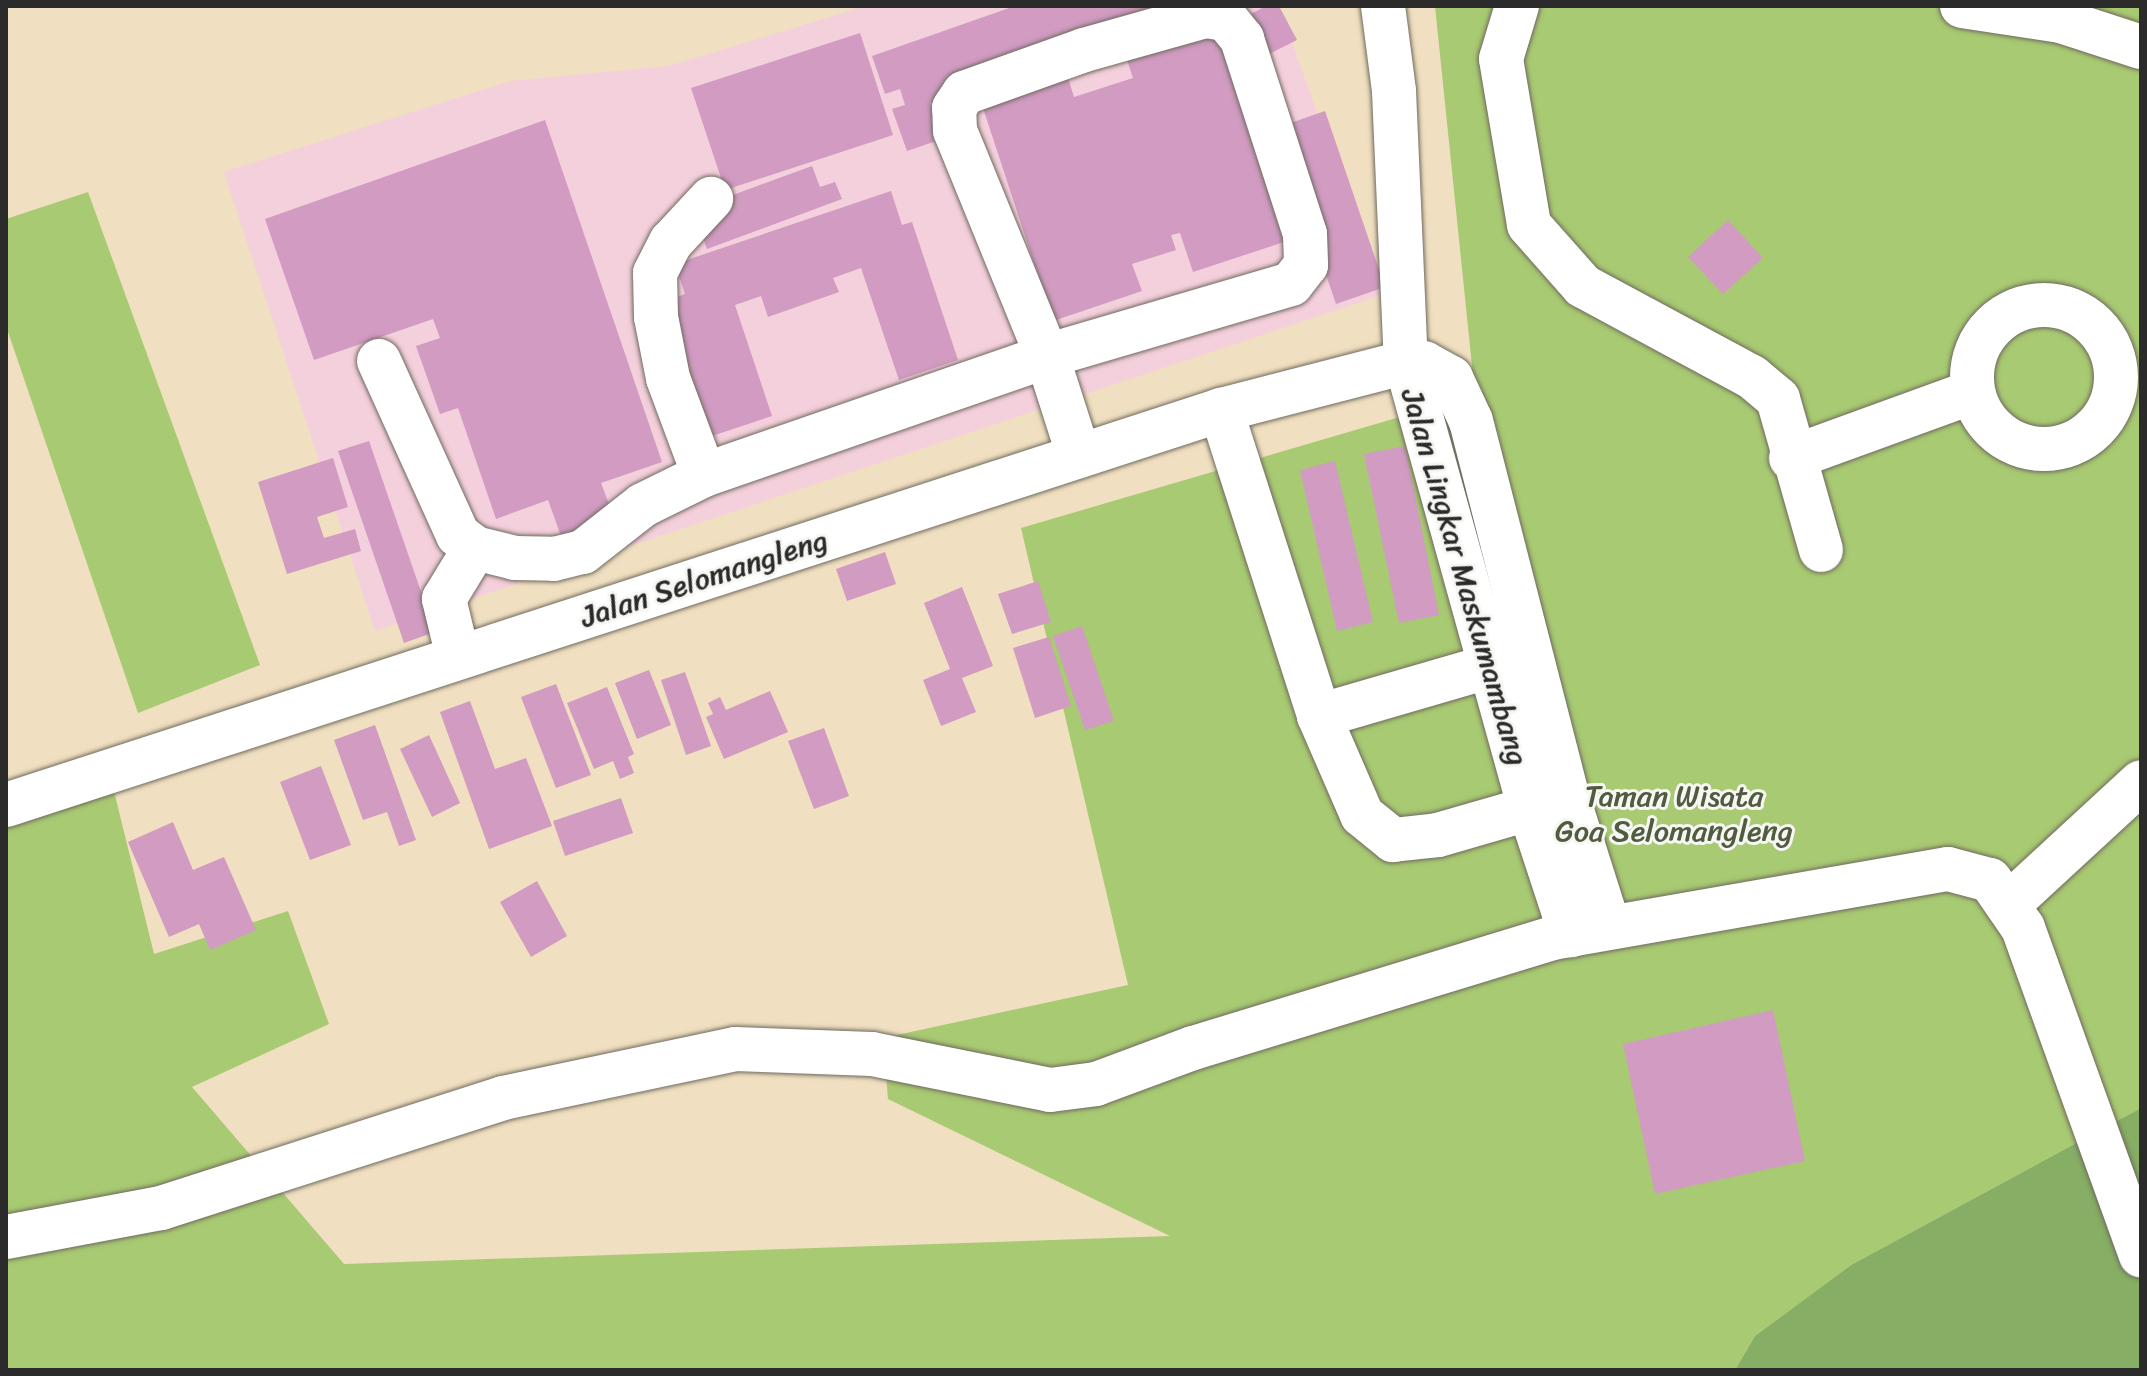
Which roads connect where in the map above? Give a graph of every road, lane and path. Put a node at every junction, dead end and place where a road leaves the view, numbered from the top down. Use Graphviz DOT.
graph roads {
  1 [pos="1383,6"];
  2 [pos="1517,6"];
  3 [pos="1962,6"];
  4 [pos="2141,47"];
  5 [pos="711,199"];
  6 [pos="1047,356"];
  7 [pos="379,361"];
  8 [pos="1406,362"];
  9 [pos="1972,392"];
  10 [pos="1221,410"];
  11 [pos="1079,456"];
  12 [pos="1791,458"];
  13 [pos="704,475"];
  14 [pos="475,548"];
  15 [pos="1821,550"];
  16 [pos="1533,654"];
  17 [pos="458,657"];
  18 [pos="1492,665"];
  19 [pos="1319,716"];
  20 [pos="2141,782"];
  21 [pos="1548,802"];
  22 [pos="6,805"];
  23 [pos="2010,903"];
  24 [pos="1590,931"];
  25 [pos="6,1237"];
  26 [pos="2141,1255"];
  1 -- 8 [label="street"];
  2 -- 12 [label="street"];
  3 -- 4 [label="street"];
  5 -- 13 [label="street"];
  6 -- 6 [label="street"];
  6 -- 11 [label="street"];
  6 -- 13 [label="street"];
  7 -- 14 [label="street"];
  8 -- 10 [label="street, Jalan Selomangleng"];
  8 -- 16 [label="street, Jalan Lingkar Maskumambang"];
  8 -- 18 [label="street, Jalan Lingkar Maskumambang"];
  9 -- 12 [label="street"];
  10 -- 11 [label="street, Jalan Selomangleng"];
  10 -- 19 [label="street"];
  11 -- 17 [label="street, Jalan Selomangleng"];
  12 -- 15 [label="street"];
  13 -- 14 [label="street"];
  14 -- 17 [label="street"];
  16 -- 18 [label="street"];
  16 -- 21 [label="street, Jalan Lingkar Maskumambang"];
  17 -- 22 [label="street, Jalan Selomangleng"];
  18 -- 19 [label="street"];
  18 -- 21 [label="street, Jalan Lingkar Maskumambang"];
  19 -- 21 [label="street"];
  20 -- 23 [label="street"];
  21 -- 24 [label="street, Jalan Lingkar Maskumambang"];
  23 -- 24 [label="street"];
  23 -- 26 [label="street"];
  24 -- 25 [label="street"];
}
